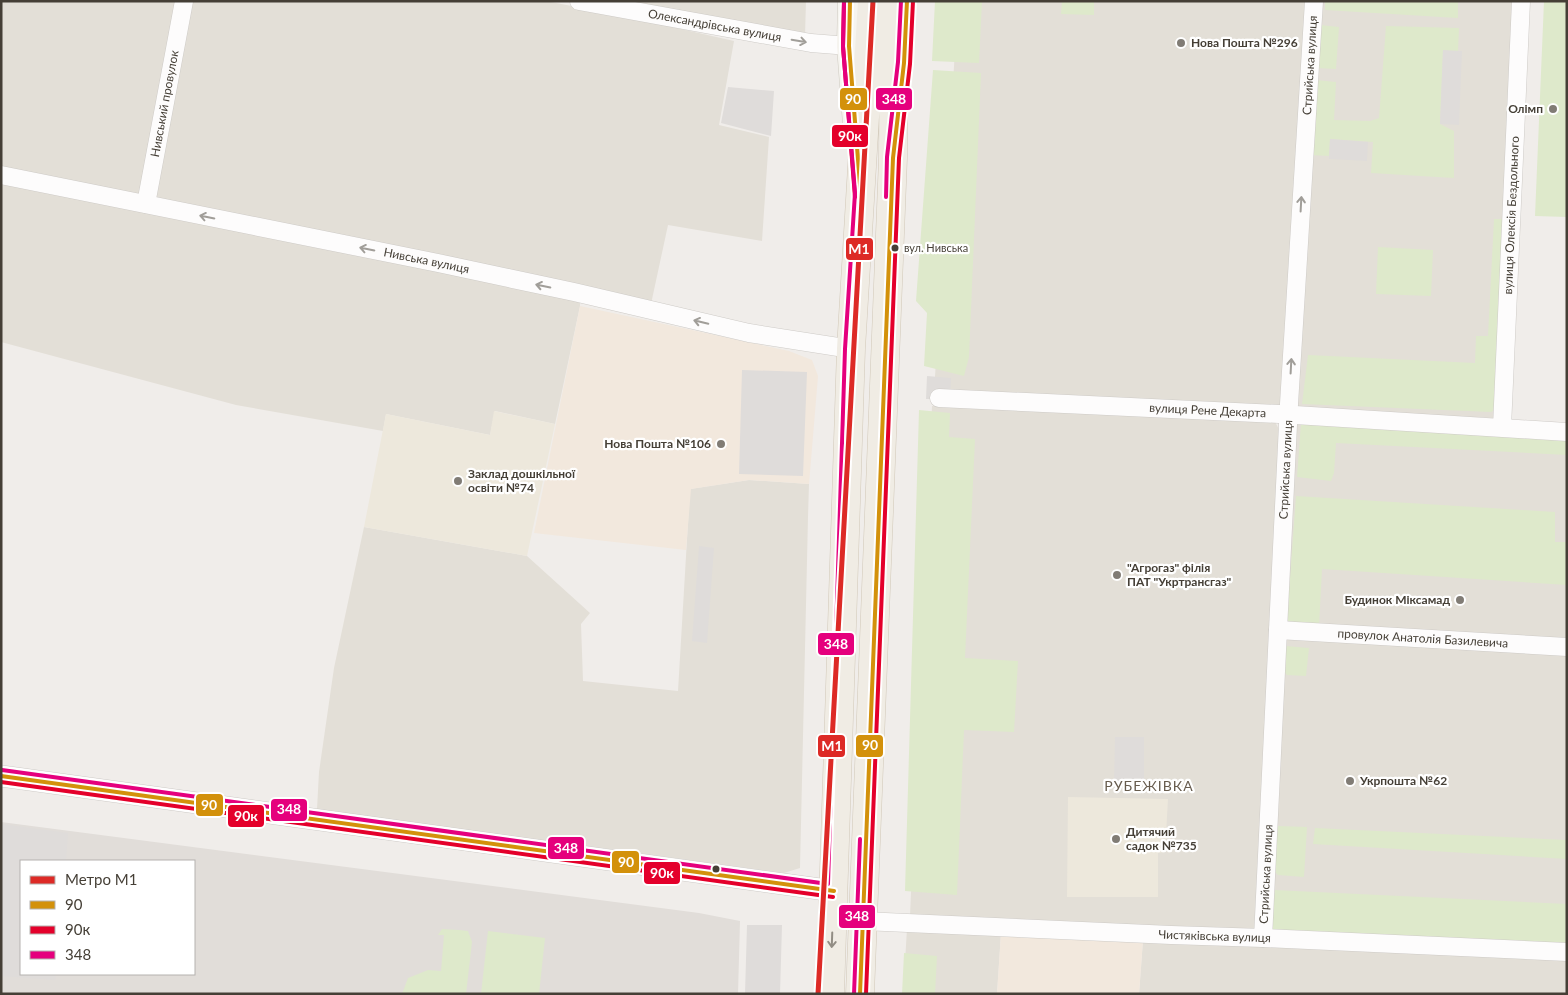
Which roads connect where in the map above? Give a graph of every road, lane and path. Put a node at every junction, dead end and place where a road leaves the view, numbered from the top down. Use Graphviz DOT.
graph roads {
  1 [pos="184,1"];
  2 [pos="579,1"];
  3 [pos="850,1"];
  4 [pos="872,1"];
  5 [pos="894,1"];
  6 [pos="907,1"];
  7 [pos="1314,1"];
  8 [pos="1521,1"];
  9 [pos="871,38"];
  10 [pos="893,158"];
  11 [pos="1,175"];
  12 [pos="146,204"];
  13 [pos="852,349"];
  14 [pos="939,398"];
  15 [pos="1289,414"];
  16 [pos="1502,427"];
  17 [pos="1567,432"];
  18 [pos="1278,630"];
  19 [pos="1567,647"];
  20 [pos="1,776"];
  21 [pos="834,891"];
  22 [pos="863,922"];
  23 [pos="1263,938"];
  24 [pos="1567,952"];
  25 [pos="830,994"];
  26 [pos="860,994"];
  1 -- 12 [label="street, Нивський провулок"];
  2 -- 9 [label="street, Олександрівська вулиця, one-way"];
  3 -- 9 [label="main road"];
  4 -- 9 [label="main road"];
  5 -- 9 [label="main road"];
  6 -- 10 [label="main road"];
  15 -- 7 [label="street, Стрийська вулиця, one-way"];
  8 -- 16 [label="street, вулиця Олексія Бездольного"];
  9 -- 10 [label="main road"];
  9 -- 13 [label="main road"];
  10 -- 22 [label="main road"];
  11 -- 12 [label="street, Нивська вулиця"];
  13 -- 12 [label="street, Нивська вулиця, one-way"];
  13 -- 21 [label="main road"];
  14 -- 15 [label="street, вулиця Рене Декарта"];
  15 -- 16 [label="street, вулиця Рене Декарта"];
  15 -- 18 [label="street, Стрийська вулиця"];
  16 -- 17 [label="street, вулиця Рене Декарта"];
  18 -- 19 [label="street, провулок Анатолія Базилевича"];
  18 -- 23 [label="street, Стрийська вулиця"];
  20 -- 21 [label="street"];
  21 -- 25 [label="main road, one-way"];
  22 -- 23 [label="street, Чистяківська вулиця"];
  22 -- 26 [label="main road"];
  23 -- 24 [label="street, Чистяківська вулиця"];
}
